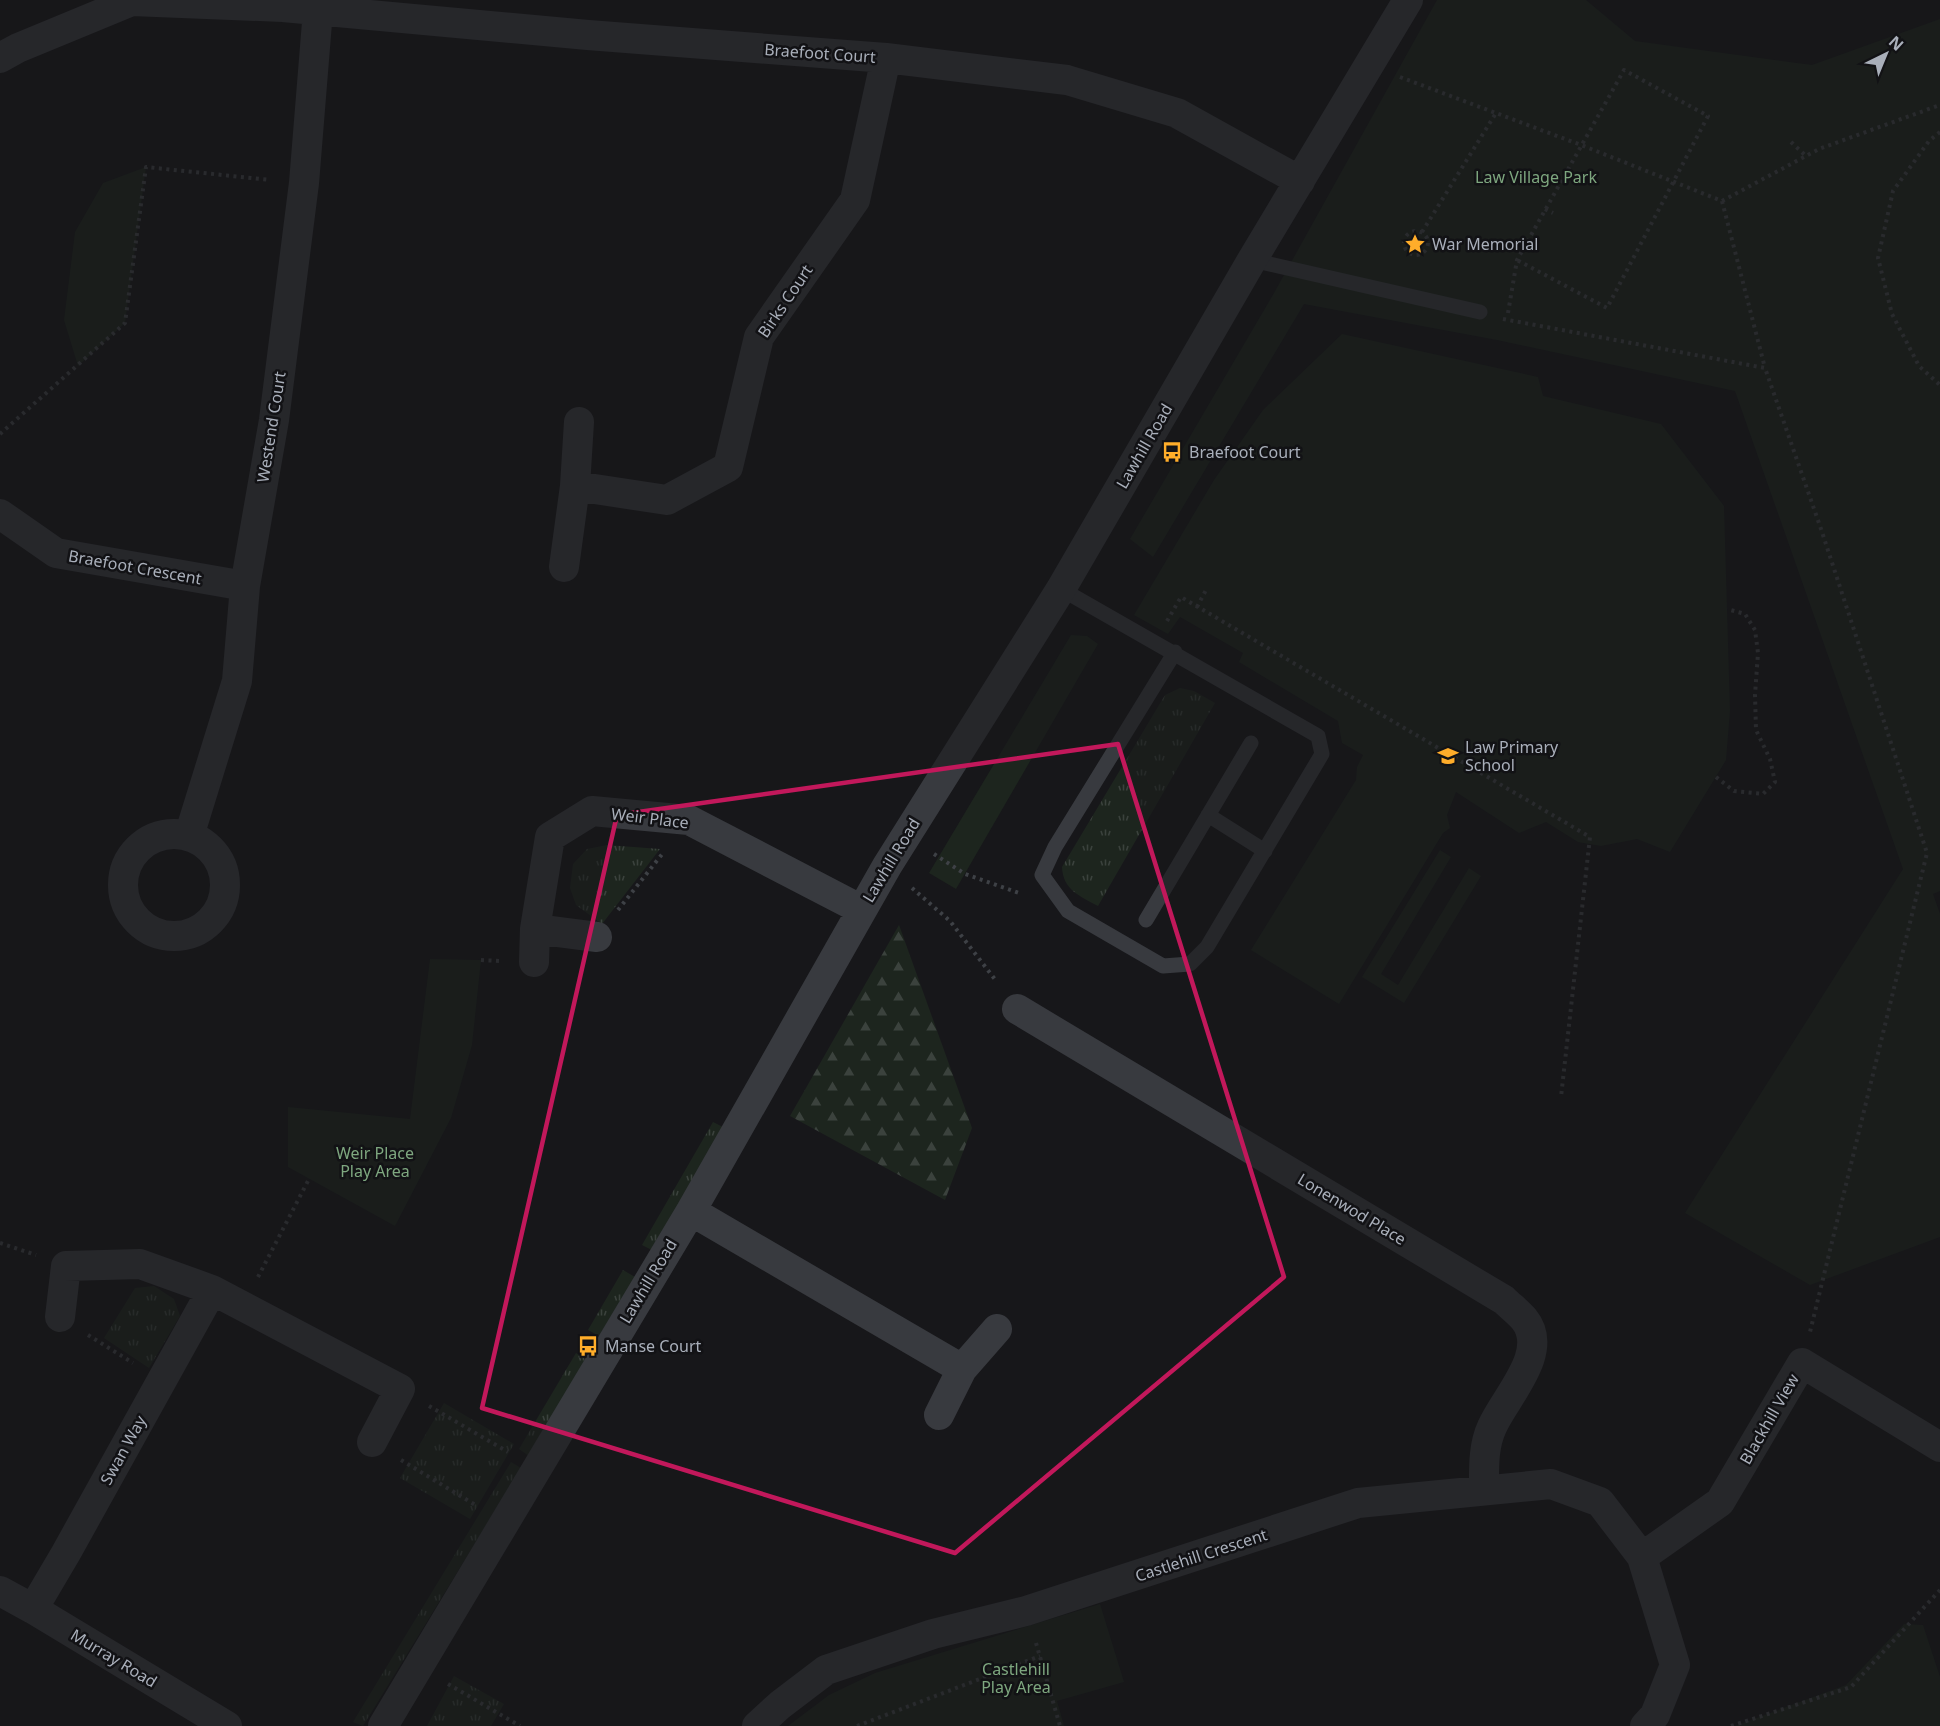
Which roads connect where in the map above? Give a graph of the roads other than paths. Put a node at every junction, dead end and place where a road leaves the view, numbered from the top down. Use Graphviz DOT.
graph roads {
  1 [pos="1408,0"];
  2 [pos="318,10"];
  3 [pos="0,58"];
  4 [pos="886,58"];
  5 [pos="1300,182"];
  6 [pos="1251,261"];
  7 [pos="1480,312"];
  8 [pos="579,422"];
  9 [pos="575,486"];
  10 [pos="0,514"];
  11 [pos="564,567"];
  12 [pos="245,586"];
  13 [pos="1061,589"];
  14 [pos="1175,652"];
  15 [pos="1251,743"];
  16 [pos="1208,815"];
  17 [pos="189,836"];
  18 [pos="1265,851"];
  19 [pos="862,910"];
  20 [pos="1146,920"];
  21 [pos="535,929"];
  22 [pos="597,937"];
  23 [pos="534,962"];
  24 [pos="1017,1009"];
  25 [pos="691,1211"];
  26 [pos="212,1290"];
  27 [pos="60,1317"];
  28 [pos="997,1329"];
  29 [pos="962,1369"];
  30 [pos="939,1415"];
  31 [pos="372,1442"];
  32 [pos="1940,1447"];
  33 [pos="1484,1490"];
  34 [pos="1642,1557"];
  35 [pos="0,1591"];
  36 [pos="33,1609"];
  37 [pos="227,1726"];
  38 [pos="383,1726"];
  39 [pos="757,1726"];
  40 [pos="1645,1726"];
  1 -- 5 [label="street, Lawhill Road"];
  2 -- 3 [label="street"];
  2 -- 4 [label="street, Braefoot Court"];
  2 -- 12 [label="street, Westend Court"];
  4 -- 5 [label="street, Braefoot Court"];
  4 -- 9 [label="street, Birks Court"];
  5 -- 6 [label="street, Lawhill Road"];
  6 -- 7 [label="lane"];
  6 -- 13 [label="street, Lawhill Road"];
  8 -- 9 [label="street"];
  9 -- 11 [label="street"];
  10 -- 12 [label="street, Braefoot Crescent"];
  12 -- 17 [label="street, Westend Court"];
  13 -- 14 [label="lane"];
  13 -- 19 [label="street, Lawhill Road"];
  14 -- 18 [label="lane"];
  14 -- 18 [label="lane"];
  15 -- 16 [label="lane"];
  16 -- 18 [label="lane"];
  16 -- 20 [label="lane"];
  19 -- 21 [label="street, Weir Place"];
  19 -- 25 [label="street, Lawhill Road"];
  21 -- 22 [label="street"];
  21 -- 23 [label="street, Weir Place"];
  24 -- 33 [label="street, Lonenwod Place"];
  25 -- 29 [label="street"];
  25 -- 38 [label="street, Lawhill Road"];
  26 -- 27 [label="street"];
  26 -- 31 [label="street"];
  26 -- 36 [label="street, Swan Way"];
  28 -- 29 [label="street"];
  29 -- 30 [label="street"];
  32 -- 34 [label="street, Blackhill View"];
  33 -- 34 [label="street, Castlehill Crescent"];
  33 -- 39 [label="street, Castlehill Crescent"];
  34 -- 40 [label="street"];
  35 -- 36 [label="street, Murray Road"];
  36 -- 37 [label="street, Murray Road"];
}
